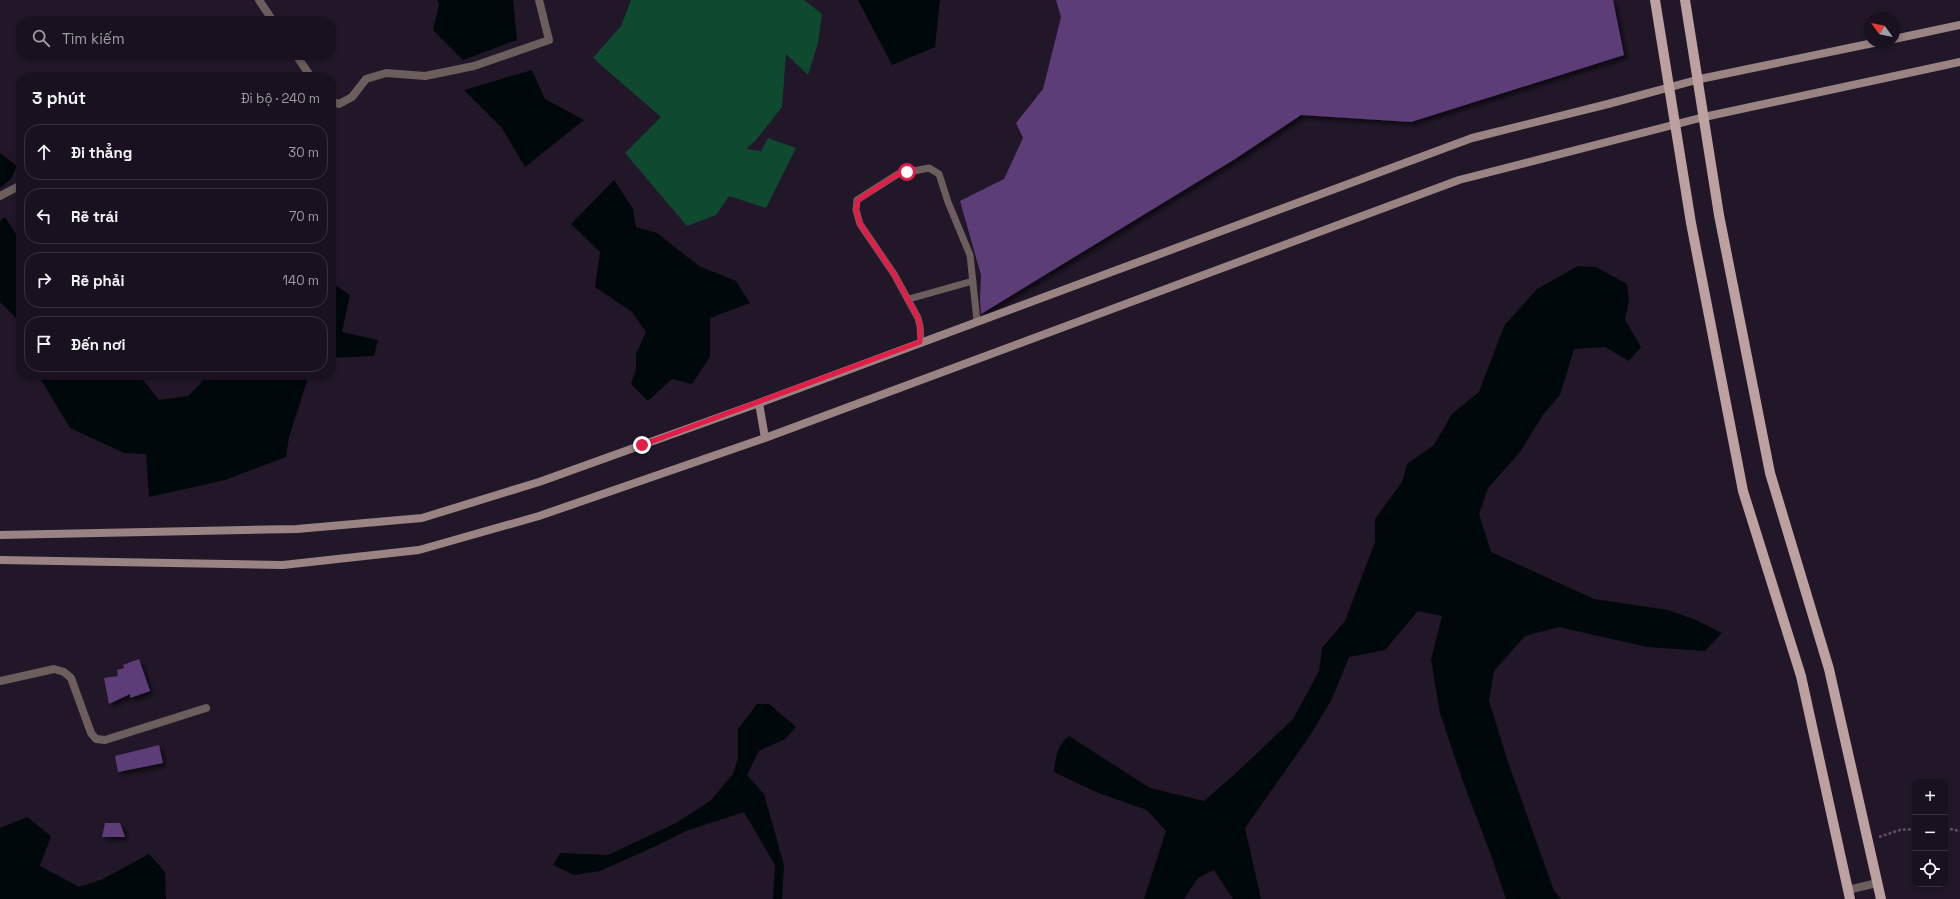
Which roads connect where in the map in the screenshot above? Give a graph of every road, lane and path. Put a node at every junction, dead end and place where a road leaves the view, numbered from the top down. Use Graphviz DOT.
graph roads {
  1 [pos="259,0"];
  2 [pos="539,0"];
  3 [pos="1655,0"];
  4 [pos="1685,0"];
  5 [pos="270,16"];
  6 [pos="1960,25"];
  7 [pos="1900,38"];
  8 [pos="1864,45"];
  9 [pos="299,60"];
  10 [pos="1960,62"];
  11 [pos="308,72"];
  12 [pos="1698,80"];
  13 [pos="1669,88"];
  14 [pos="336,103"];
  15 [pos="1704,117"];
  16 [pos="1675,124"];
  17 [pos="16,188"];
  18 [pos="0,196"];
  19 [pos="973,281"];
  20 [pos="909,299"];
  21 [pos="977,321"];
  22 [pos="920,342"];
  23 [pos="759,403"];
  24 [pos="766,438"];
  25 [pos="0,535"];
  26 [pos="0,560"];
  27 [pos="0,681"];
  28 [pos="206,708"];
  29 [pos="1912,829"];
  30 [pos="1948,829"];
  31 [pos="1960,831"];
  32 [pos="1868,841"];
  33 [pos="1877,883"];
  34 [pos="1849,894"];
  35 [pos="1881,899"];
  1 -- 5 [label="street"];
  2 -- 14 [label="street"];
  3 -- 13 [label="main road"];
  4 -- 12 [label="main road"];
  6 -- 7 [label="main road"];
  8 -- 12 [label="main road"];
  9 -- 11 [label="street"];
  10 -- 15 [label="main road"];
  12 -- 13 [label="main road"];
  12 -- 15 [label="main road"];
  13 -- 16 [label="main road"];
  13 -- 21 [label="main road"];
  15 -- 16 [label="main road"];
  15 -- 32 [label="main road"];
  16 -- 24 [label="main road"];
  16 -- 34 [label="main road"];
  17 -- 18 [label="street"];
  19 -- 20 [label="lane"];
  19 -- 20 [label="lane"];
  19 -- 21 [label="lane"];
  20 -- 22 [label="lane"];
  21 -- 22 [label="main road"];
  22 -- 23 [label="main road"];
  23 -- 24 [label="main road"];
  23 -- 25 [label="main road"];
  24 -- 26 [label="main road"];
  27 -- 28 [label="street"];
  29 -- 32 [label="path"];
  30 -- 31 [label="path"];
  32 -- 33 [label="main road"];
  33 -- 34 [label="street"];
  33 -- 35 [label="main road"];
}
